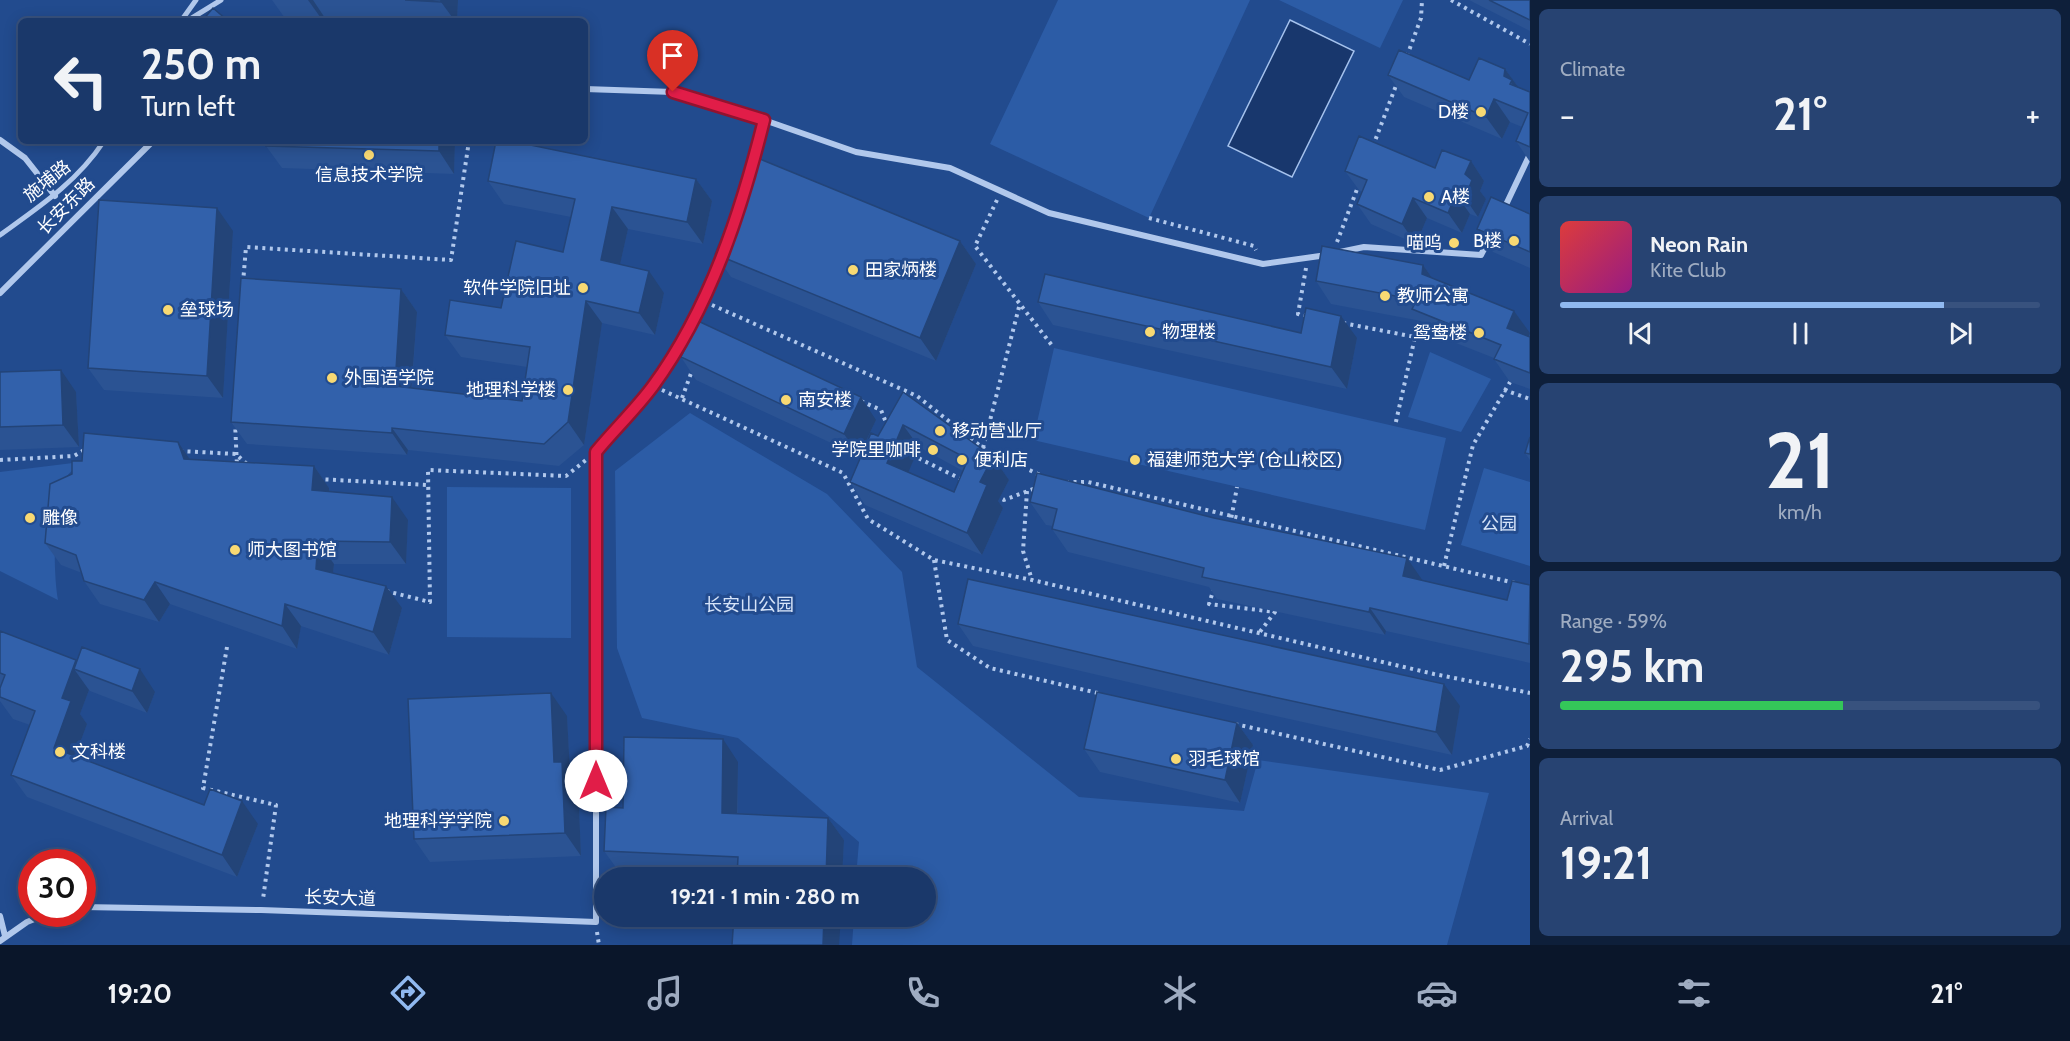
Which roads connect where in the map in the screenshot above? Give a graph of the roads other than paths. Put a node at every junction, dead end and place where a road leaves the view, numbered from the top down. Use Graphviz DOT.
graph roads {
  1 [pos="196,0"];
  2 [pos="221,0"];
  3 [pos="183,18"];
  4 [pos="192,18"];
  5 [pos="588,88"];
  6 [pos="764,120"];
  7 [pos="0,140"];
  8 [pos="102,144"];
  9 [pos="150,144"];
  10 [pos="1530,154"];
  11 [pos="751,172"];
  12 [pos="55,196"];
  13 [pos="0,235"];
  14 [pos="726,243"];
  15 [pos="0,293"];
  16 [pos="96,907"];
  17 [pos="0,916"];
  18 [pos="23,927"];
  19 [pos="3,938"];
  1 -- 3 [label="street"];
  2 -- 4 [label="street"];
  5 -- 6 [label="street"];
  6 -- 10 [label="street"];
  6 -- 11 [label="street"];
  7 -- 12 [label="street"];
  8 -- 12 [label="street, 施埔路"];
  9 -- 15 [label="street, 长安东路"];
  12 -- 13 [label="street, 施埔路"];
  14 -- 16 [label="street, 长安大道"];
  17 -- 19 [label="street"];
  18 -- 19 [label="street"];
}
